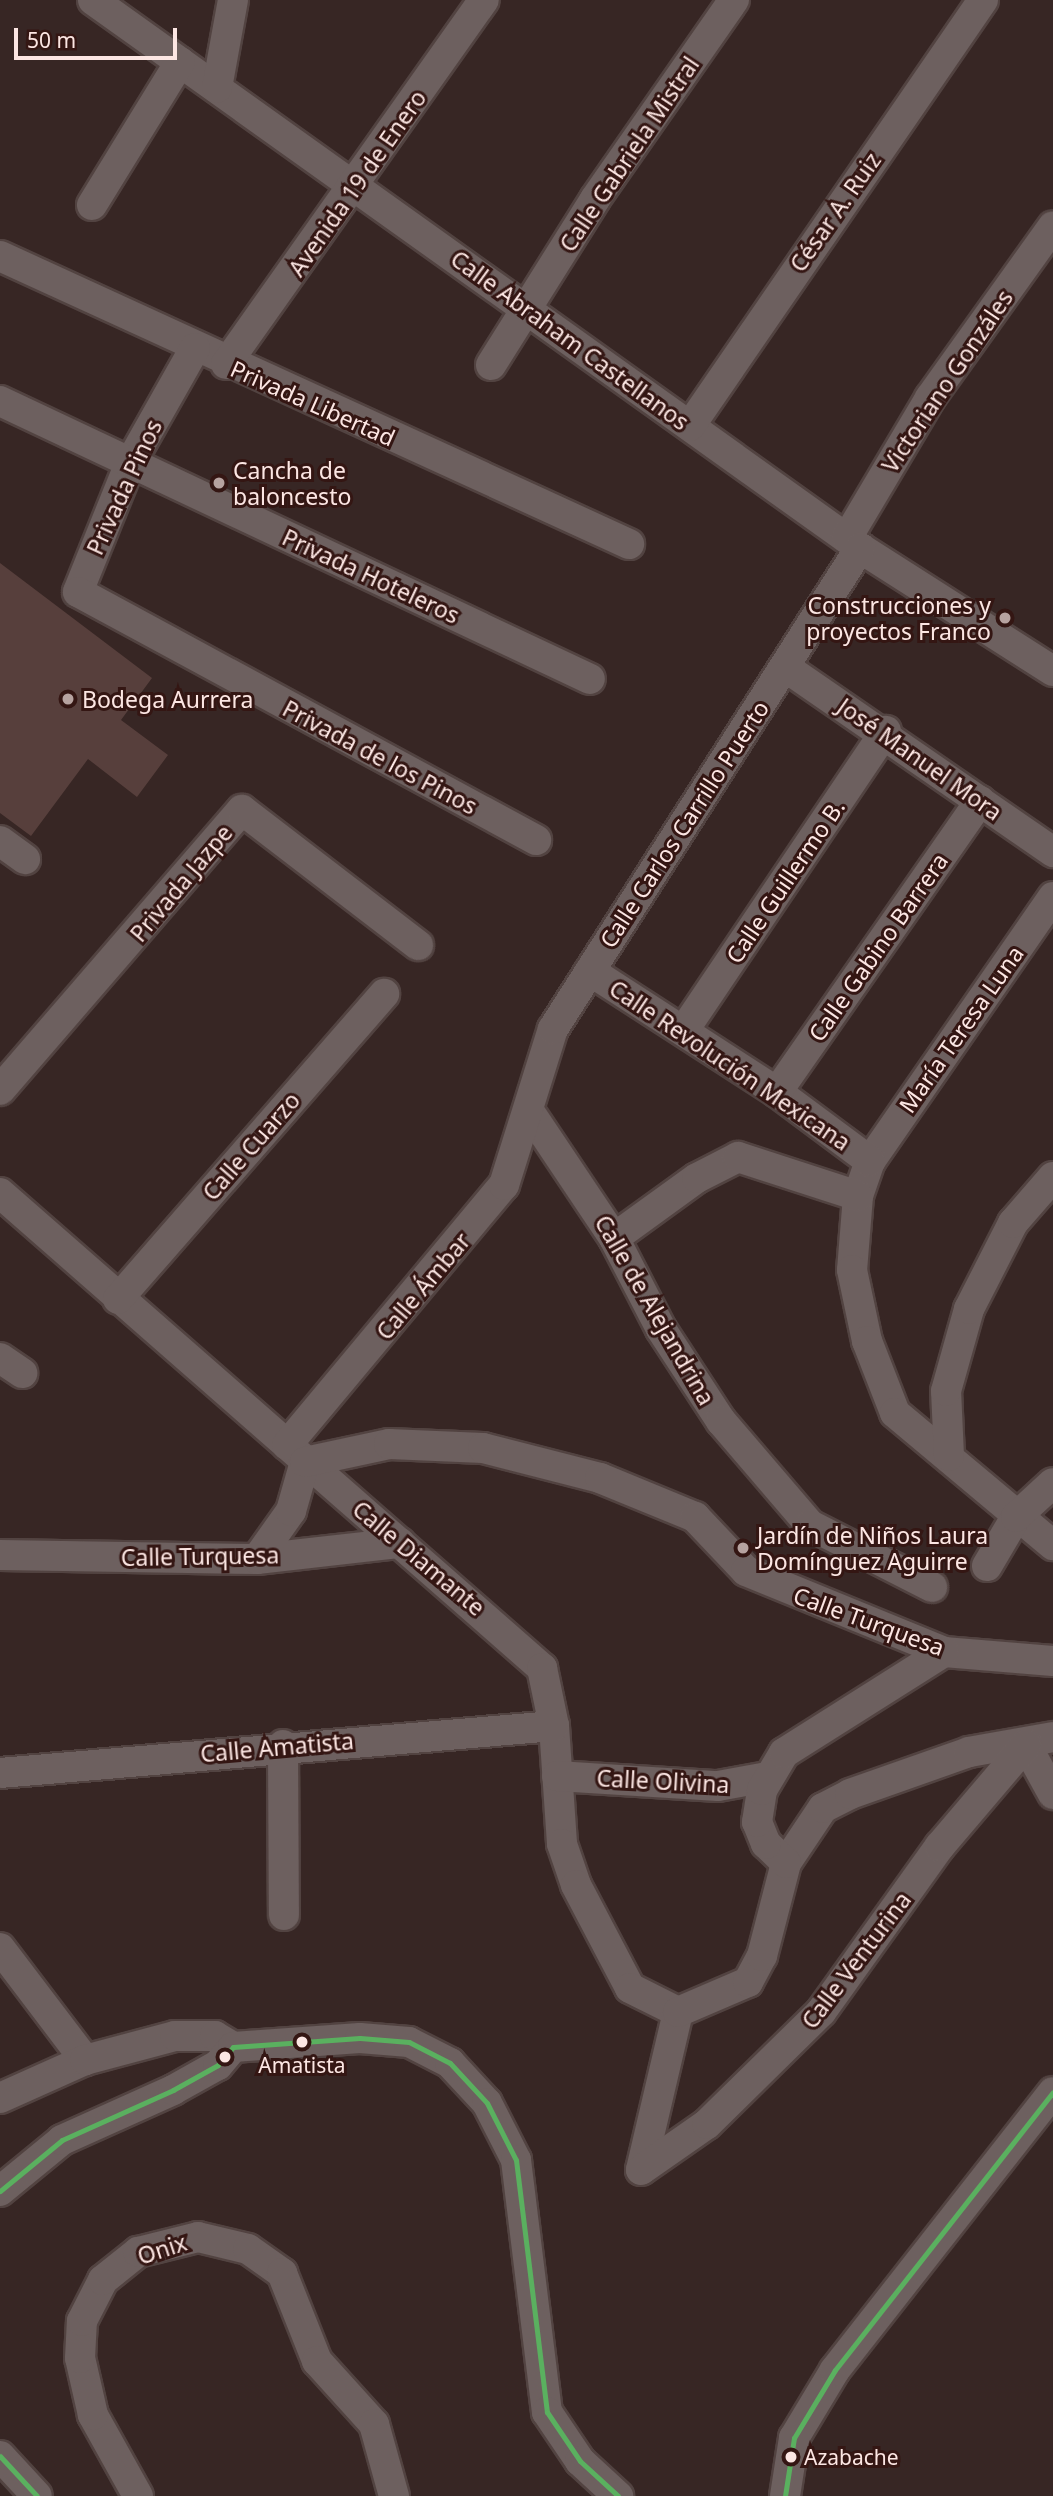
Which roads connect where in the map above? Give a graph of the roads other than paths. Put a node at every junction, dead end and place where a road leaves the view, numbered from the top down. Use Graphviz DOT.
graph roads {
  1 [pos="93,0"];
  2 [pos="233,0"];
  3 [pos="484,0"];
  4 [pos="734,0"];
  5 [pos="983,0"];
  6 [pos="180,62"];
  7 [pos="217,88"];
  8 [pos="357,187"];
  9 [pos="92,205"];
  10 [pos="1053,226"];
  11 [pos="0,256"];
  12 [pos="527,309"];
  13 [pos="195,348"];
  14 [pos="226,364"];
  15 [pos="491,365"];
  16 [pos="0,401"];
  17 [pos="690,426"];
  18 [pos="130,463"];
  19 [pos="854,543"];
  20 [pos="629,544"];
  21 [pos="78,592"];
  22 [pos="785,667"];
  23 [pos="1053,671"];
  24 [pos="590,679"];
  25 [pos="886,731"];
  26 [pos="980,802"];
  27 [pos="536,840"];
  28 [pos="0,841"];
  29 [pos="1053,852"];
  30 [pos="25,859"];
  31 [pos="1053,897"];
  32 [pos="418,944"];
  33 [pos="590,971"];
  34 [pos="384,993"];
  35 [pos="684,1030"];
  36 [pos="0,1090"];
  37 [pos="777,1092"];
  38 [pos="529,1111"];
  39 [pos="870,1161"];
  40 [pos="1053,1177"];
  41 [pos="0,1193"];
  42 [pos="858,1196"];
  43 [pos="614,1238"];
  44 [pos="118,1299"];
  45 [pos="296,1454"];
  46 [pos="949,1456"];
  47 [pos="1053,1483"];
  48 [pos="1016,1517"];
  49 [pos="400,1543"];
  50 [pos="1053,1545"];
  51 [pos="0,1555"];
  52 [pos="257,1559"];
  53 [pos="987,1566"];
  54 [pos="932,1587"];
  55 [pos="944,1652"];
  56 [pos="1053,1661"];
  57 [pos="554,1726"];
  58 [pos="1040,1741"];
  59 [pos="283,1745"];
  60 [pos="0,1773"];
  61 [pos="557,1776"];
  62 [pos="767,1776"];
  63 [pos="1053,1794"];
  64 [pos="786,1863"];
  65 [pos="284,1915"];
  66 [pos="0,1948"];
  67 [pos="678,2012"];
  68 [pos="233,2047"];
  69 [pos="85,2060"];
  70 [pos="1053,2092"];
  71 [pos="0,2098"];
  72 [pos="0,2191"];
  73 [pos="0,2456"];
  74 [pos="37,2496"];
  75 [pos="138,2496"];
  76 [pos="394,2496"];
  77 [pos="618,2496"];
  78 [pos="785,2496"];
  1 -- 6 [label="street, Calle Abraham Castellanos"];
  2 -- 7 [label="street"];
  3 -- 8 [label="street, Avenida 19 de Enero"];
  4 -- 12 [label="street, Calle Gabriela Mistral"];
  5 -- 17 [label="street, César A. Ruiz"];
  6 -- 7 [label="street, Calle Abraham Castellanos"];
  6 -- 9 [label="street"];
  7 -- 8 [label="street, Calle Abraham Castellanos"];
  8 -- 12 [label="street, Calle Abraham Castellanos"];
  8 -- 14 [label="street, Avenida 19 de Enero"];
  10 -- 19 [label="street, Victoriano Gonzáles"];
  11 -- 13 [label="street, Privada Libertad"];
  12 -- 15 [label="street, Calle Gabriela Mistral"];
  12 -- 17 [label="street, Calle Abraham Castellanos"];
  13 -- 14 [label="street, Privada Libertad"];
  13 -- 18 [label="street, Privada Pinos"];
  14 -- 20 [label="street, Privada Libertad"];
  16 -- 18 [label="street, Privada Hoteleros"];
  17 -- 19 [label="street, Calle Abraham Castellanos"];
  18 -- 21 [label="street, Privada Pinos"];
  18 -- 24 [label="street, Privada Hoteleros"];
  19 -- 22 [label="street, Calle Carlos Carrillo Puerto"];
  19 -- 23 [label="street, Calle Abraham Castellanos"];
  21 -- 27 [label="street, Privada de los Pinos"];
  22 -- 25 [label="street, José Manuel Mora"];
  22 -- 33 [label="street, Calle Carlos Carrillo Puerto"];
  25 -- 26 [label="street, José Manuel Mora"];
  25 -- 35 [label="street, Calle Guillermo B."];
  26 -- 29 [label="street, José Manuel Mora"];
  26 -- 37 [label="street, Calle Gabino Barrera"];
  28 -- 30 [label="street"];
  31 -- 39 [label="street, María Teresa Luna"];
  32 -- 36 [label="street, Privada Jazpe"];
  33 -- 35 [label="street, Calle Revolución Mexicana"];
  33 -- 38 [label="street, Calle Carlos Carrillo Puerto"];
  34 -- 44 [label="street, Calle Cuarzo"];
  35 -- 37 [label="street, Calle Revolución Mexicana"];
  37 -- 39 [label="street, Calle Revolución Mexicana"];
  38 -- 43 [label="street, Calle de Alejandrina"];
  38 -- 45 [label="street, Calle Ámbar"];
  39 -- 42 [label="street, María Teresa Luna"];
  40 -- 46 [label="street"];
  41 -- 44 [label="street, Calle Diamante"];
  42 -- 43 [label="street"];
  42 -- 46 [label="street, María Teresa Luna"];
  43 -- 54 [label="street, Calle de Alejandrina"];
  44 -- 45 [label="street, Calle Diamante"];
  45 -- 49 [label="street, Calle Diamante"];
  45 -- 52 [label="street"];
  45 -- 55 [label="street, Calle Turquesa"];
  46 -- 48 [label="street, María Teresa Luna"];
  47 -- 48 [label="street"];
  48 -- 50 [label="street, María Teresa Luna"];
  48 -- 53 [label="street"];
  49 -- 52 [label="street, Calle Turquesa"];
  49 -- 57 [label="street, Calle Diamante"];
  51 -- 52 [label="street, Calle Turquesa"];
  55 -- 56 [label="street, Calle Turquesa"];
  55 -- 62 [label="street"];
  57 -- 59 [label="street, Calle Amatista"];
  57 -- 61 [label="street, Calle Diamante"];
  58 -- 63 [label="street"];
  58 -- 64 [label="street"];
  58 -- 67 [label="street, Calle Venturina"];
  59 -- 60 [label="street, Calle Amatista"];
  59 -- 65 [label="street"];
  61 -- 62 [label="street, Calle Olivina"];
  61 -- 67 [label="street, Calle Diamante"];
  62 -- 64 [label="street"];
  64 -- 67 [label="street"];
  66 -- 69 [label="street"];
  68 -- 69 [label="street"];
  68 -- 72 [label="street"];
  68 -- 77 [label="street"];
  69 -- 71 [label="street"];
  70 -- 78 [label="street"];
  73 -- 74 [label="street"];
  75 -- 76 [label="street, Onix"];
}
